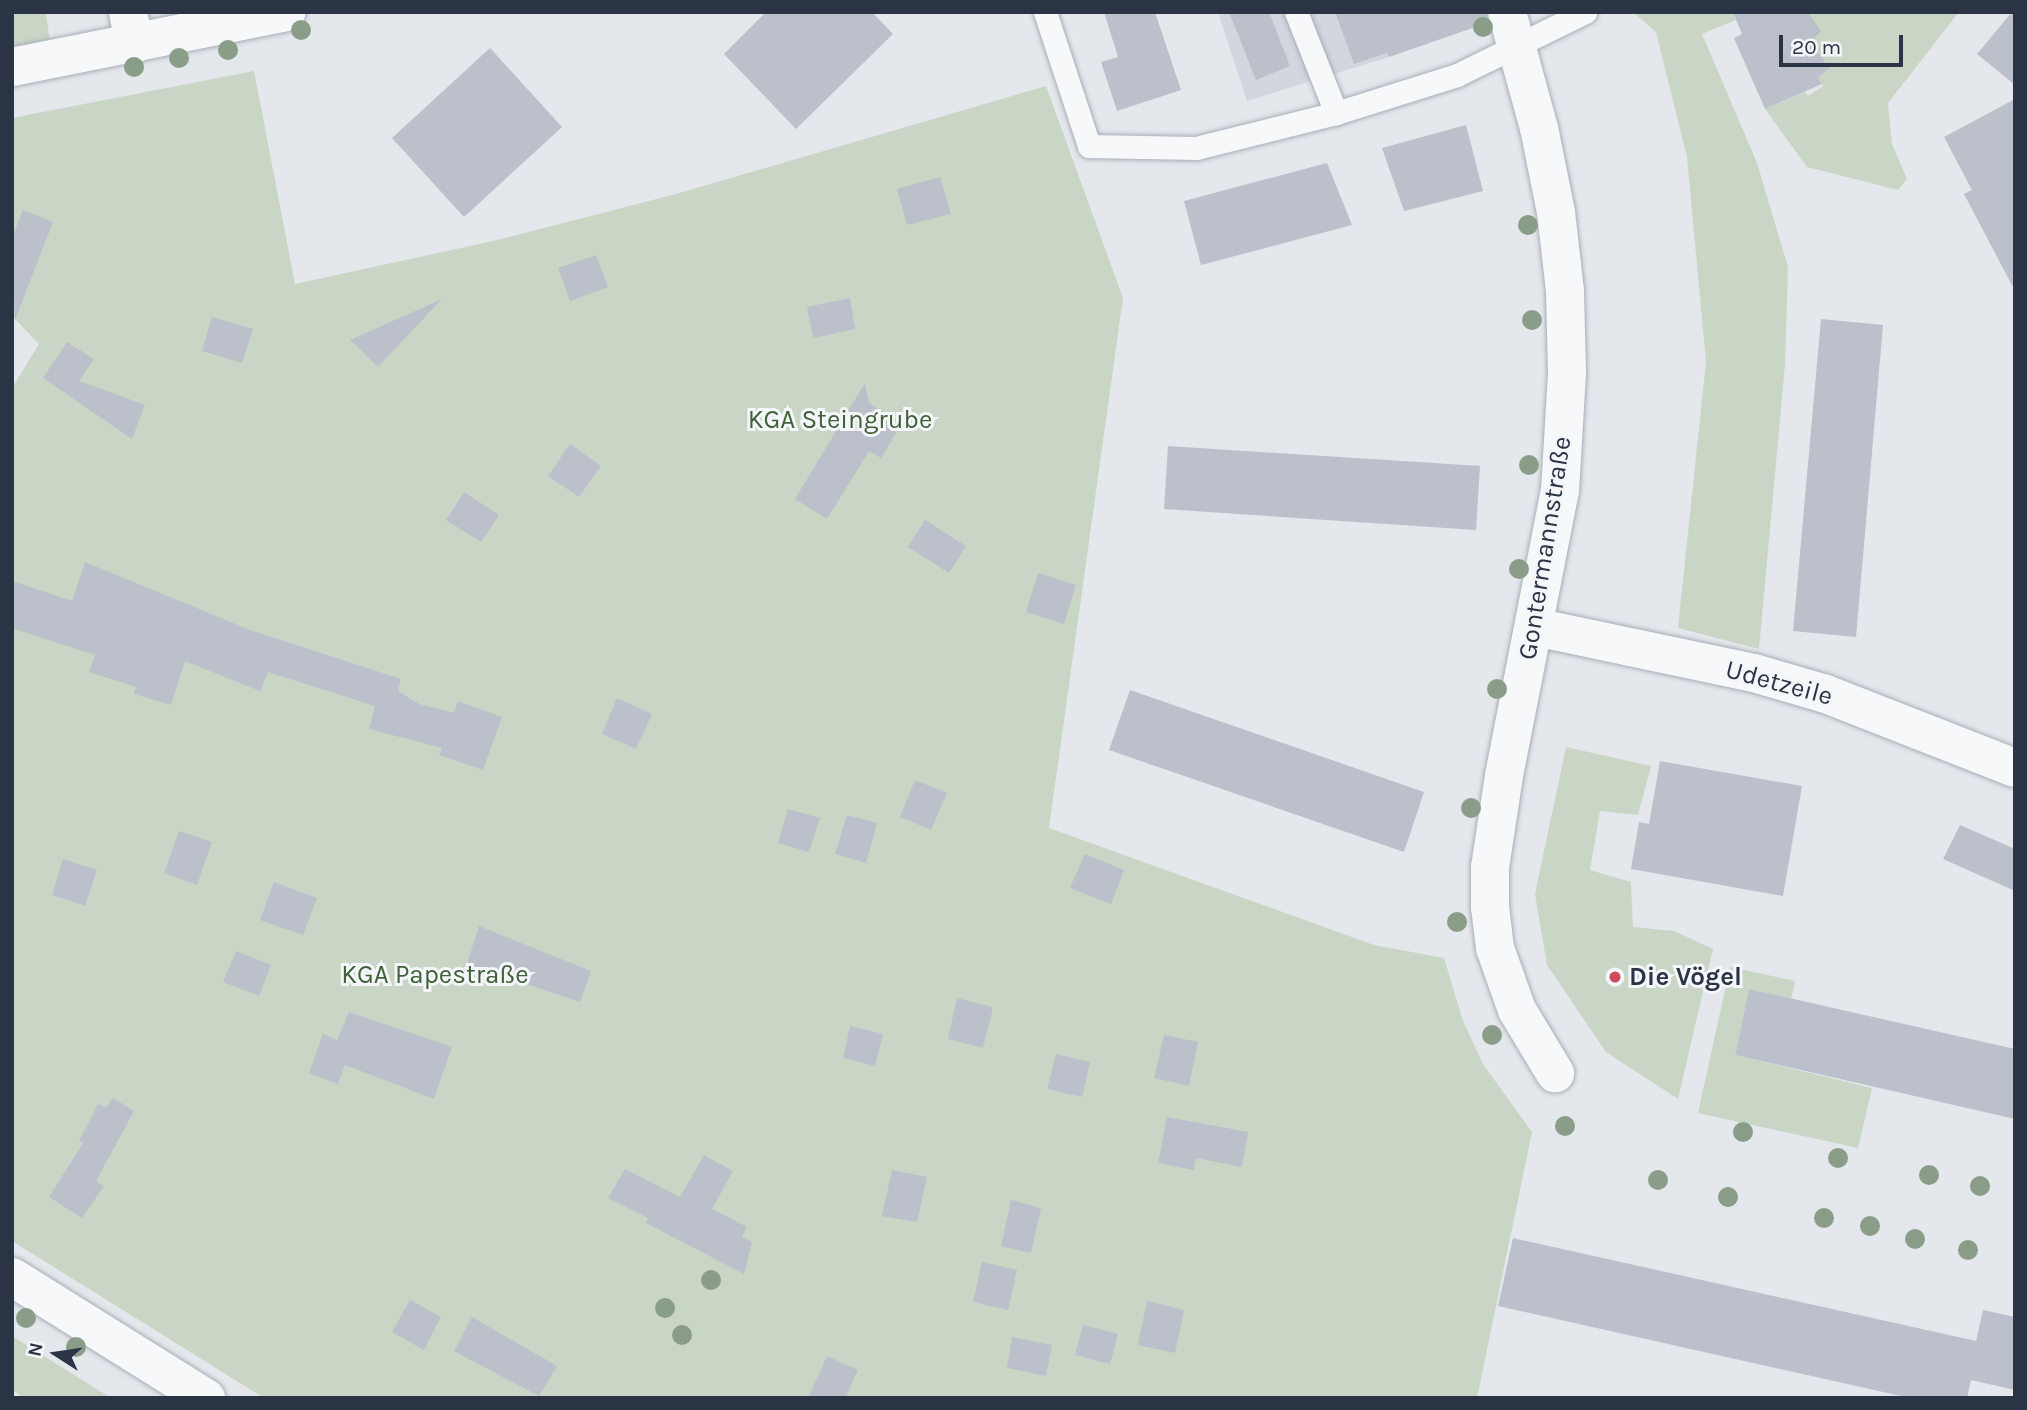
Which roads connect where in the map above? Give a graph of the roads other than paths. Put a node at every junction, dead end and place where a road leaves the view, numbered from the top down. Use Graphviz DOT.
graph roads {
  1 [pos="287,12"];
  2 [pos="1045,12"];
  3 [pos="1296,12"];
  4 [pos="1507,12"];
  5 [pos="1585,12"];
  6 [pos="131,28"];
  7 [pos="1520,47"];
  8 [pos="12,67"];
  9 [pos="1336,113"];
  10 [pos="1535,627"];
  11 [pos="2015,768"];
  12 [pos="1555,1073"];
  13 [pos="12,1277"];
  14 [pos="206,1398"];
  1 -- 6 [label="street"];
  2 -- 9 [label="lane"];
  3 -- 9 [label="lane"];
  4 -- 7 [label="street, Gontermannstraße"];
  5 -- 7 [label="lane"];
  6 -- 8 [label="street"];
  7 -- 9 [label="lane"];
  7 -- 10 [label="street, Gontermannstraße"];
  10 -- 11 [label="street, Udetzeile"];
  10 -- 12 [label="street, Gontermannstraße"];
  13 -- 14 [label="street"];
}
